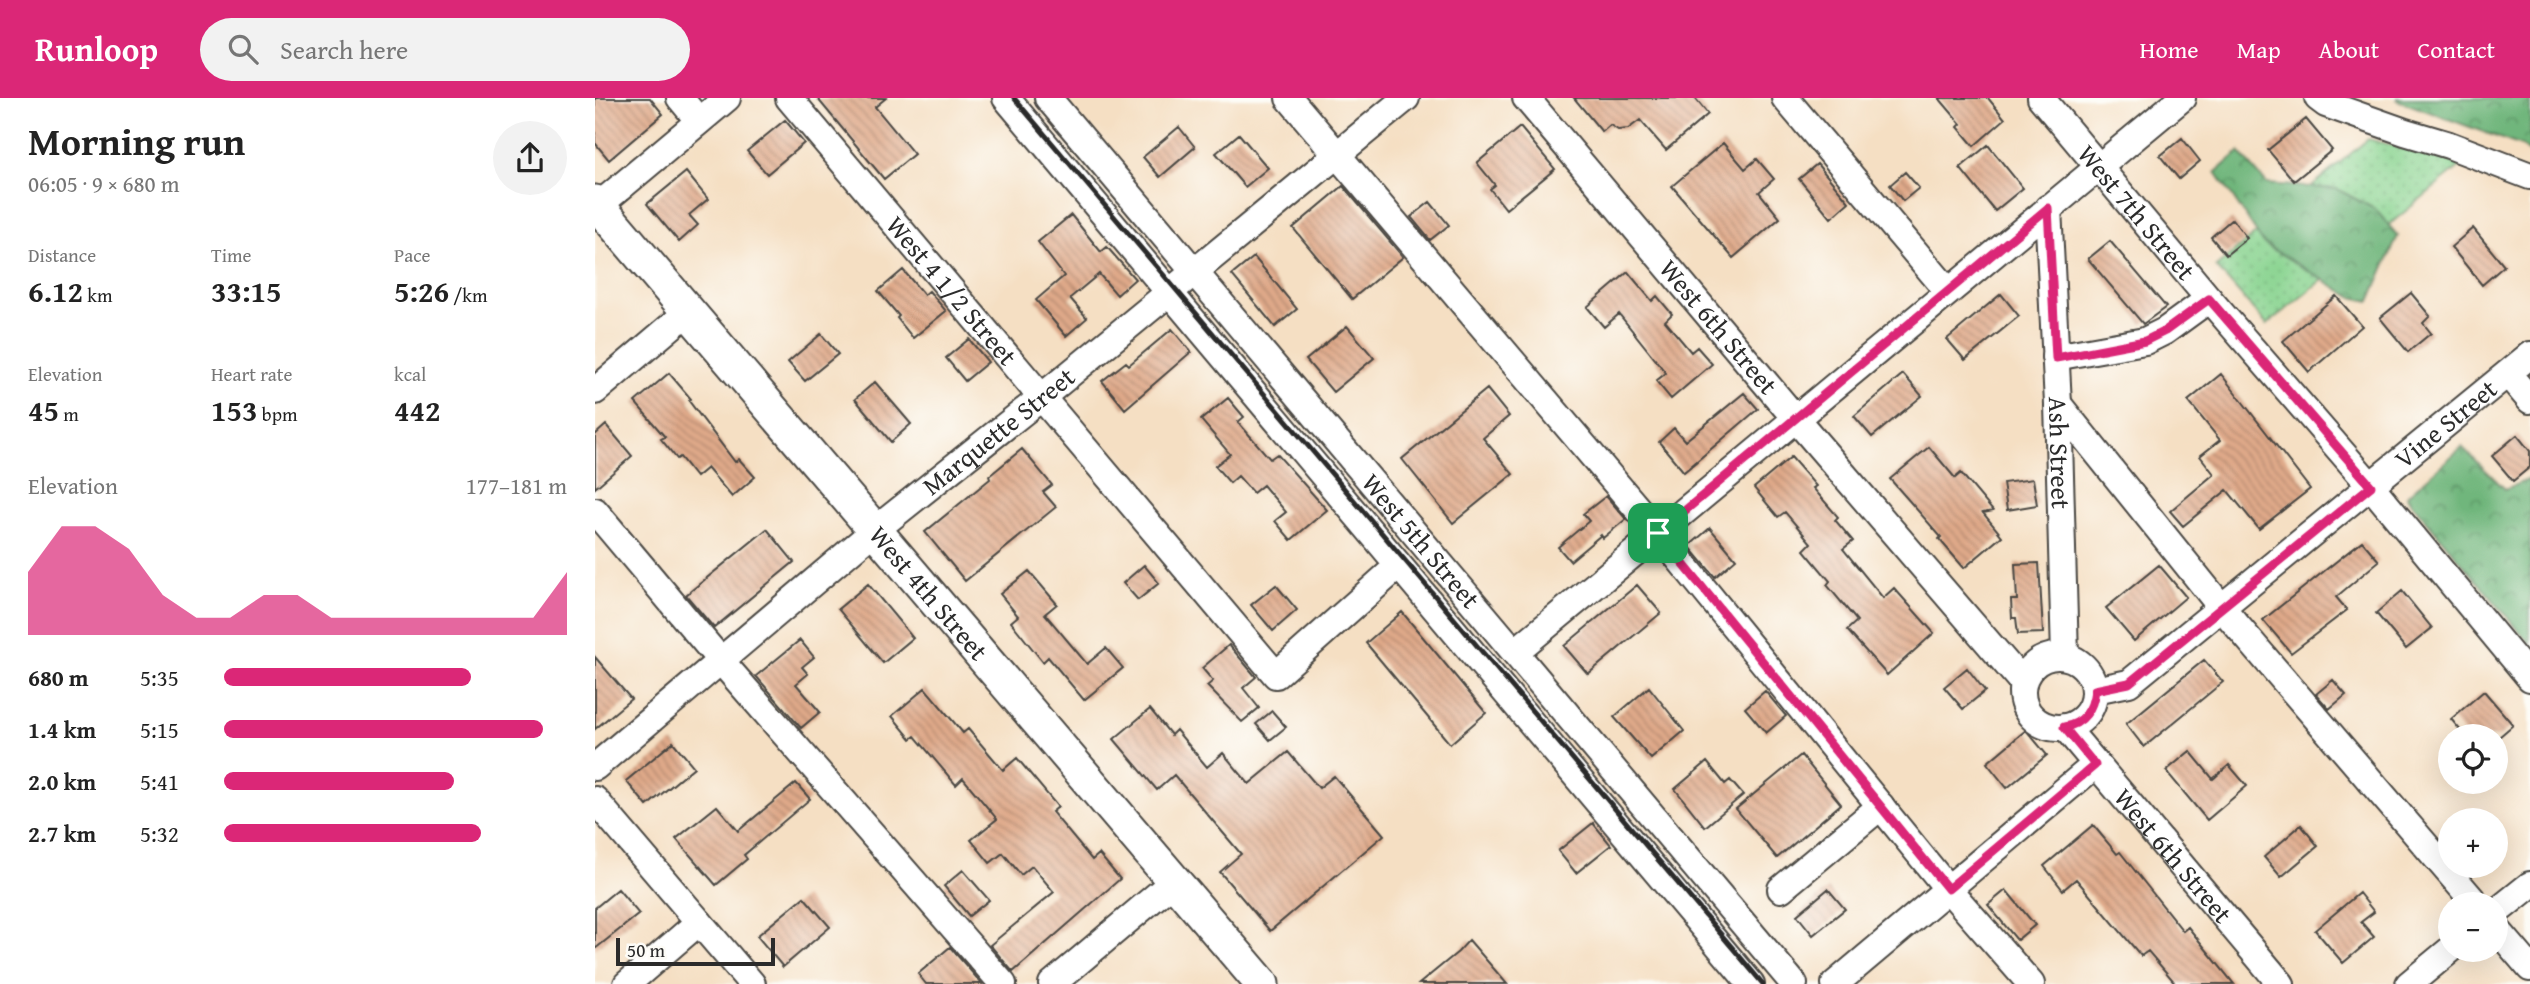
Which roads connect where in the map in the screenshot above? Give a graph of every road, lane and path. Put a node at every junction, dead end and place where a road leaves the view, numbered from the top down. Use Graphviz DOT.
graph roads {
  1 [pos="680,98"];
  2 [pos="727,98"];
  3 [pos="789,98"];
  4 [pos="1006,98"];
  5 [pos="1048,98"];
  6 [pos="1289,98"];
  7 [pos="1406,98"];
  8 [pos="1527,98"];
  9 [pos="1784,98"];
  10 [pos="2041,98"];
  11 [pos="2182,98"];
  12 [pos="2319,98"];
  13 [pos="699,121"];
  14 [pos="1337,155"];
  15 [pos="2099,166"];
  16 [pos="2530,176"];
  17 [pos="597,204"];
  18 [pos="2048,208"];
  19 [pos="1195,272"];
  20 [pos="1948,291"];
  21 [pos="1170,292"];
  22 [pos="2209,299"];
  23 [pos="689,312"];
  24 [pos="2530,355"];
  25 [pos="2056,358"];
  26 [pos="2508,374"];
  27 [pos="595,391"];
  28 [pos="1042,397"];
  29 [pos="2530,400"];
  30 [pos="2058,404"];
  31 [pos="1795,418"];
  32 [pos="2371,486"];
  33 [pos="595,511"];
  34 [pos="875,530"];
  35 [pos="1658,533"];
  36 [pos="1398,566"];
  37 [pos="2222,608"];
  38 [pos="1515,652"];
  39 [pos="2065,656"];
  40 [pos="722,661"];
  41 [pos="2530,678"];
  42 [pos="2023,683"];
  43 [pos="2095,690"];
  44 [pos="2064,727"];
  45 [pos="2095,765"];
  46 [pos="595,767"];
  47 [pos="595,800"];
  48 [pos="1881,806"];
  49 [pos="1174,881"];
  50 [pos="2530,885"];
  51 [pos="1781,889"];
  52 [pos="1948,889"];
  53 [pos="2466,892"];
  54 [pos="2508,903"];
  55 [pos="699,922"];
  56 [pos="2508,942"];
  57 [pos="2438,960"];
  58 [pos="2530,968"];
  59 [pos="745,981"];
  60 [pos="627,984"];
  61 [pos="1003,984"];
  62 [pos="1052,984"];
  63 [pos="1262,984"];
  64 [pos="1751,984"];
  65 [pos="1794,984"];
  66 [pos="1835,984"];
  67 [pos="2031,984"];
  68 [pos="2281,984"];
  69 [pos="2409,984"];
  1 -- 13 [label="street"];
  2 -- 13 [label="street"];
  3 -- 28 [label="street, West 4 1/2 Street"];
  4 -- 21 [label="street"];
  5 -- 19 [label="street, West 5th Street"];
  6 -- 14 [label="street"];
  7 -- 14 [label="street, Marquette Street"];
  8 -- 31 [label="street, West 6th Street"];
  9 -- 20 [label="street"];
  10 -- 15 [label="street, West 7th Street"];
  11 -- 15 [label="street"];
  12 -- 16 [label="street"];
  13 -- 17 [label="street"];
  14 -- 19 [label="street, Marquette Street"];
  14 -- 35 [label="street"];
  15 -- 18 [label="street"];
  15 -- 22 [label="street, West 7th Street"];
  17 -- 23 [label="main road, West 4th Street"];
  18 -- 20 [label="street"];
  18 -- 25 [label="street, Ash Street"];
  19 -- 21 [label="street, Marquette Street"];
  19 -- 38 [label="street, West 5th Street"];
  20 -- 31 [label="street"];
  21 -- 28 [label="street, Marquette Street"];
  21 -- 36 [label="street"];
  22 -- 25 [label="street"];
  22 -- 32 [label="street, West 7th Street"];
  23 -- 27 [label="street"];
  23 -- 34 [label="main road, West 4th Street"];
  24 -- 26 [label="street, Vine Street"];
  25 -- 30 [label="street, Ash Street"];
  26 -- 29 [label="street"];
  26 -- 32 [label="street, Vine Street"];
  28 -- 34 [label="street, Marquette Street"];
  28 -- 36 [label="street, West 4 1/2 Street"];
  30 -- 37 [label="street"];
  30 -- 39 [label="street, Ash Street"];
  31 -- 35 [label="street"];
  31 -- 42 [label="street, West 6th Street"];
  32 -- 37 [label="street, Vine Street"];
  32 -- 41 [label="street, West 7th Street"];
  33 -- 40 [label="street"];
  34 -- 40 [label="street, Marquette Street"];
  34 -- 49 [label="main road, West 4th Street"];
  35 -- 38 [label="street"];
  35 -- 48 [label="street"];
  36 -- 64 [label="street"];
  37 -- 43 [label="street, Vine Street"];
  37 -- 53 [label="street"];
  38 -- 65 [label="street, West 5th Street"];
  39 -- 42 [label="street"];
  39 -- 43 [label="street"];
  40 -- 46 [label="street, Marquette Street"];
  40 -- 61 [label="street"];
  42 -- 44 [label="street"];
  43 -- 44 [label="street"];
  44 -- 45 [label="street, West 6th Street"];
  45 -- 52 [label="street"];
  45 -- 68 [label="street, West 6th Street"];
  47 -- 55 [label="street"];
  48 -- 51 [label="street"];
  48 -- 52 [label="street"];
  49 -- 62 [label="street"];
  49 -- 63 [label="main road, West 4th Street"];
  50 -- 54 [label="street"];
  52 -- 66 [label="street"];
  52 -- 67 [label="street"];
  55 -- 59 [label="street"];
  55 -- 60 [label="street"];
  56 -- 58 [label="street"];
  57 -- 69 [label="street"];
}
